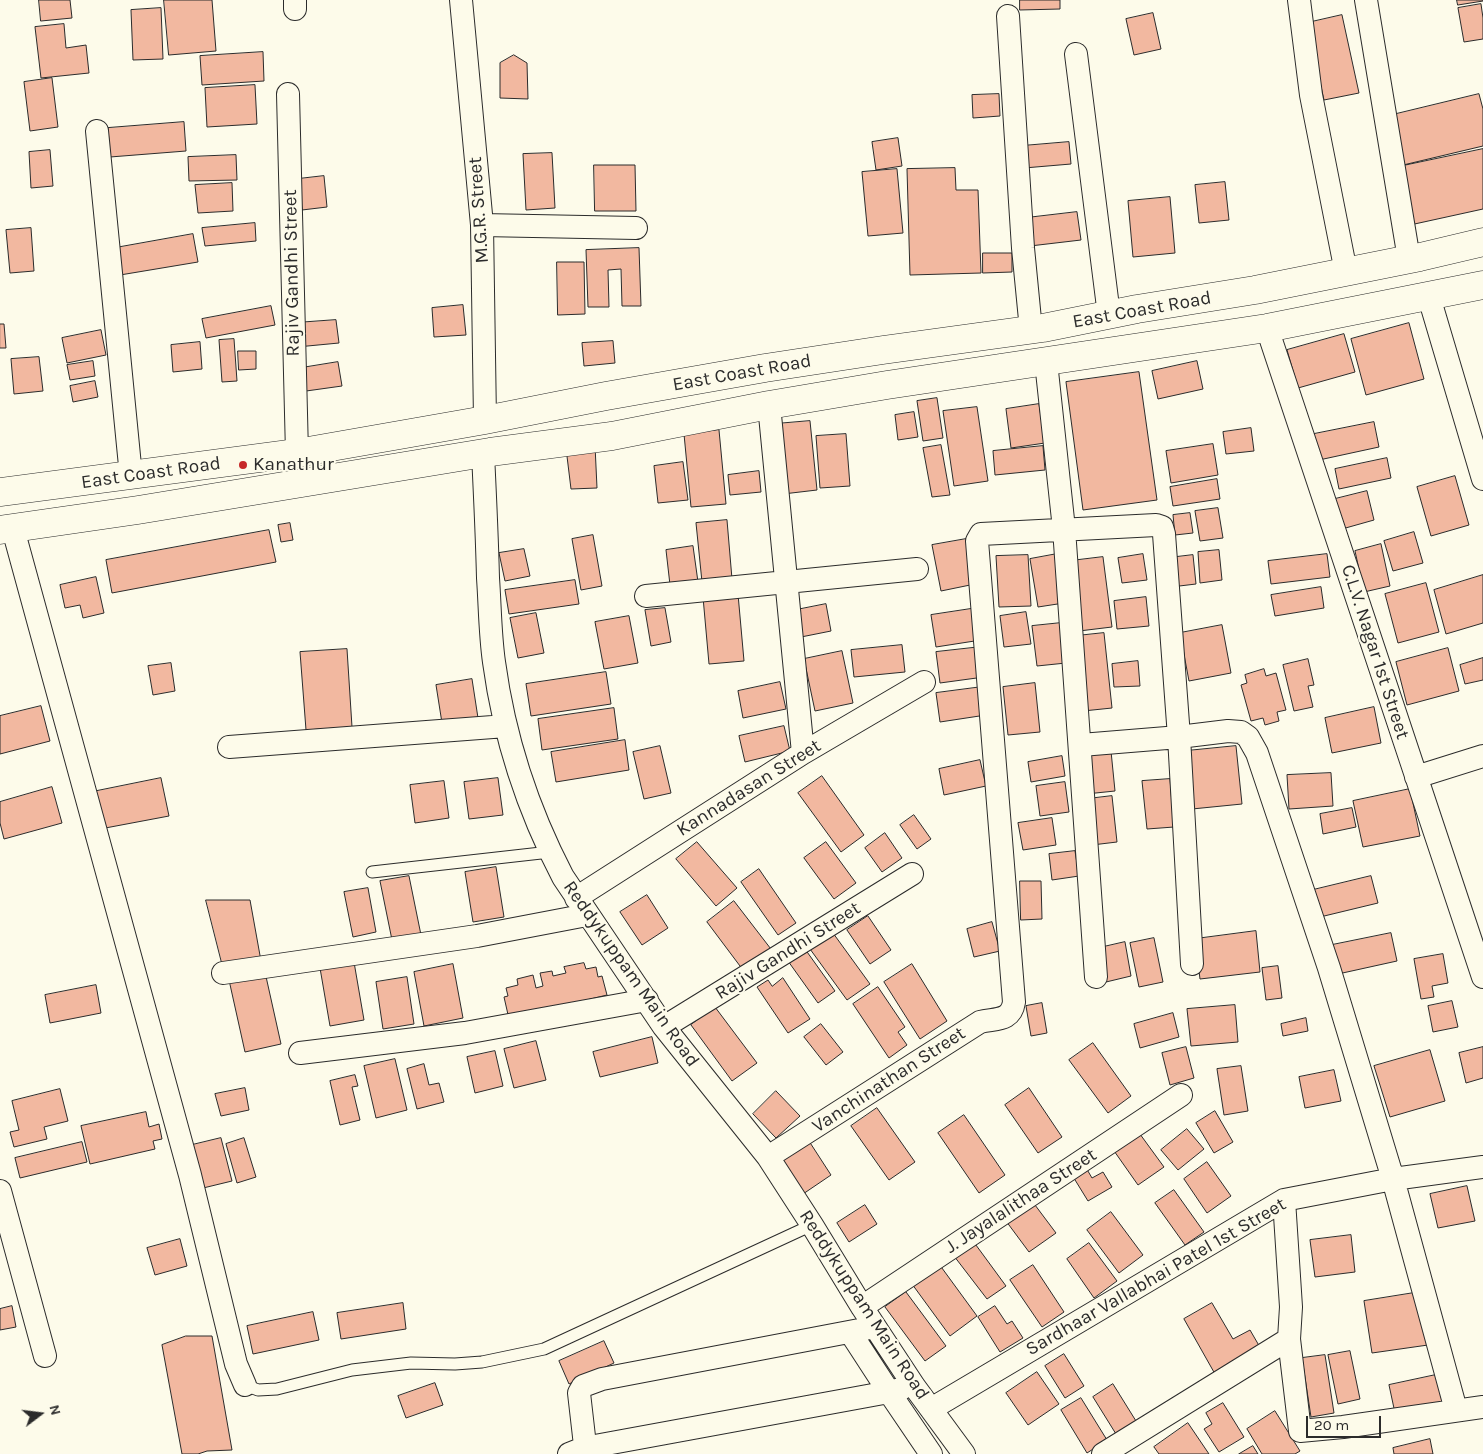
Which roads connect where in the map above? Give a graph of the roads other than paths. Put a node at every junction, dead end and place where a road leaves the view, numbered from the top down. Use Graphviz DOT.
graph roads {
  1 [pos="461,0"];
  2 [pos="1299,0"];
  3 [pos="1366,0"];
  4 [pos="1008,16"];
  5 [pos="1076,54"];
  6 [pos="288,94"];
  7 [pos="97,131"];
  8 [pos="482,225"];
  9 [pos="636,228"];
  10 [pos="1483,242"];
  11 [pos="1409,259"];
  12 [pos="1346,272"];
  13 [pos="1483,285"];
  14 [pos="1430,297"];
  15 [pos="1109,315"];
  16 [pos="1267,328"];
  17 [pos="1031,330"];
  18 [pos="1046,362"];
  19 [pos="769,405"];
  20 [pos="485,420"];
  21 [pos="296,453"];
  22 [pos="483,454"];
  23 [pos="131,476"];
  24 [pos="1483,479"];
  25 [pos="0,492"];
  26 [pos="1064,529"];
  27 [pos="6,530"];
  28 [pos="917,570"];
  29 [pos="787,582"];
  30 [pos="646,596"];
  31 [pos="924,682"];
  32 [pos="506,726"];
  33 [pos="1179,737"];
  34 [pos="1081,745"];
  35 [pos="229,747"];
  36 [pos="803,753"];
  37 [pos="1483,756"];
  38 [pos="1416,777"];
  39 [pos="550,852"];
  40 [pos="372,872"];
  41 [pos="912,874"];
  42 [pos="582,906"];
  43 [pos="1192,964"];
  44 [pos="224,973"];
  45 [pos="1096,977"];
  46 [pos="1483,977"];
  47 [pos="647,1000"];
  48 [pos="664,1027"];
  49 [pos="300,1053"];
  50 [pos="1181,1095"];
  51 [pos="768,1157"];
  52 [pos="1483,1167"];
  53 [pos="1393,1179"];
  54 [pos="0,1191"];
  55 [pos="1284,1200"];
  56 [pos="812,1224"];
  57 [pos="862,1307"];
  58 [pos="875,1327"];
  59 [pos="850,1332"];
  60 [pos="1289,1338"];
  61 [pos="45,1356"];
  62 [pos="245,1385"];
  63 [pos="914,1386"];
  64 [pos="889,1392"];
  65 [pos="1483,1407"];
  66 [pos="932,1409"];
  67 [pos="1456,1410"];
  68 [pos="962,1451"];
  69 [pos="579,1452"];
  70 [pos="932,1454"];
  71 [pos="1103,1454"];
  1 -- 8 [label="street, M.G.R. Street"];
  2 -- 12 [label="street"];
  3 -- 11 [label="street"];
  4 -- 17 [label="street"];
  5 -- 15 [label="street"];
  6 -- 21 [label="street, Rajiv Gandhi Street"];
  7 -- 23 [label="street"];
  8 -- 9 [label="street"];
  8 -- 20 [label="street, M.G.R. Street"];
  10 -- 11 [label="main road, East Coast Road"];
  11 -- 12 [label="main road, East Coast Road"];
  12 -- 15 [label="main road, East Coast Road"];
  13 -- 14 [label="main road, East Coast Road"];
  14 -- 16 [label="main road, East Coast Road"];
  14 -- 24 [label="street"];
  15 -- 17 [label="main road, East Coast Road"];
  16 -- 18 [label="main road, East Coast Road"];
  16 -- 38 [label="street, C.L.V. Nagar 1st Street"];
  17 -- 20 [label="main road, East Coast Road"];
  18 -- 19 [label="main road, East Coast Road"];
  18 -- 26 [label="street"];
  19 -- 22 [label="main road, East Coast Road"];
  19 -- 29 [label="street"];
  20 -- 21 [label="main road, East Coast Road"];
  20 -- 22 [label="main road"];
  21 -- 23 [label="main road, East Coast Road"];
  22 -- 27 [label="main road, East Coast Road"];
  22 -- 32 [label="street, Reddykuppam Main Road"];
  23 -- 25 [label="main road, East Coast Road"];
  26 -- 33 [label="street"];
  26 -- 34 [label="street"];
  26 -- 51 [label="street, Vanchinathan Street"];
  27 -- 62 [label="street"];
  28 -- 29 [label="street"];
  29 -- 30 [label="street"];
  29 -- 36 [label="street"];
  31 -- 36 [label="street, Kannadasan Street"];
  32 -- 35 [label="street"];
  32 -- 39 [label="street, Reddykuppam Main Road"];
  33 -- 34 [label="street"];
  33 -- 43 [label="street"];
  33 -- 53 [label="street"];
  34 -- 45 [label="street"];
  36 -- 42 [label="street, Kannadasan Street"];
  37 -- 38 [label="street"];
  38 -- 46 [label="street, C.L.V. Nagar 1st Street"];
  39 -- 40 [label="lane"];
  39 -- 42 [label="street, Reddykuppam Main Road"];
  41 -- 48 [label="street, Rajiv Gandhi Street"];
  42 -- 44 [label="street"];
  42 -- 47 [label="street, Reddykuppam Main Road"];
  47 -- 48 [label="street, Reddykuppam Main Road"];
  47 -- 49 [label="street"];
  48 -- 51 [label="street, Reddykuppam Main Road"];
  50 -- 57 [label="street, J. Jayalalithaa Street"];
  51 -- 56 [label="street, Reddykuppam Main Road"];
  52 -- 53 [label="street, Sardhaar Vallabhai Patel 1st Street"];
  53 -- 55 [label="street, Sardhaar Vallabhai Patel 1st Street"];
  53 -- 67 [label="street"];
  54 -- 61 [label="street"];
  55 -- 60 [label="street"];
  55 -- 66 [label="street, Sardhaar Vallabhai Patel 1st Street"];
  56 -- 57 [label="street, Reddykuppam Main Road"];
  56 -- 62 [label="lane"];
  57 -- 58 [label="street, Reddykuppam Main Road"];
  58 -- 59 [label="street"];
  58 -- 63 [label="street, Reddykuppam Main Road"];
  59 -- 64 [label="street"];
  59 -- 69 [label="street"];
  60 -- 67 [label="street"];
  60 -- 71 [label="street"];
  63 -- 64 [label="street"];
  63 -- 66 [label="street, Reddykuppam Main Road"];
  64 -- 69 [label="street"];
  64 -- 70 [label="street"];
  65 -- 67 [label="street"];
  66 -- 68 [label="street, Reddykuppam Main Road"];
  68 -- 70 [label="street"];
}
